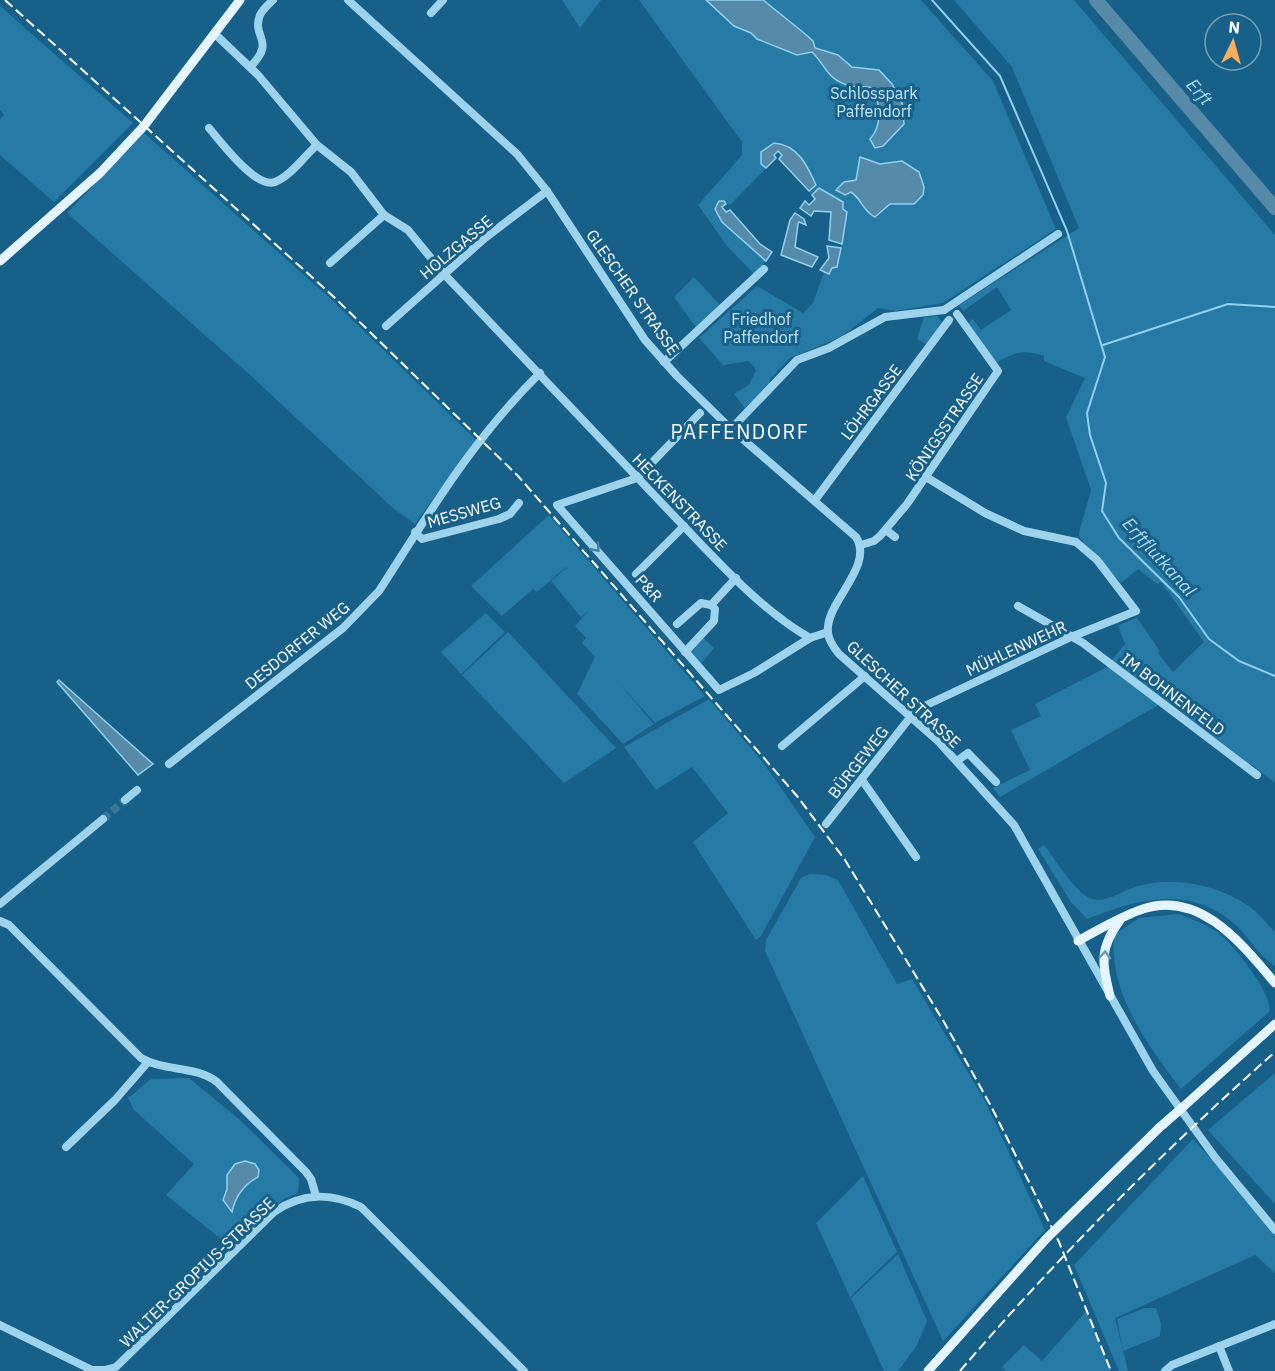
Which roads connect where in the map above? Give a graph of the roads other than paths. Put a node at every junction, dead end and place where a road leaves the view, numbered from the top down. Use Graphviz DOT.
graph roads {
  1 [pos="240,0"];
  2 [pos="273,0"];
  3 [pos="348,0"];
  4 [pos="443,0"];
  5 [pos="431,13"];
  6 [pos="215,34"];
  7 [pos="250,67"];
  8 [pos="210,129"];
  9 [pos="317,145"];
  10 [pos="547,191"];
  11 [pos="384,216"];
  12 [pos="1058,234"];
  13 [pos="0,261"];
  14 [pos="330,263"];
  15 [pos="764,269"];
  16 [pos="444,274"];
  17 [pos="947,309"];
  18 [pos="957,314"];
  19 [pos="950,320"];
  20 [pos="386,326"];
  21 [pos="664,362"];
  22 [pos="540,373"];
  23 [pos="700,413"];
  24 [pos="731,429"];
  25 [pos="926,477"];
  26 [pos="638,478"];
  27 [pos="815,501"];
  28 [pos="519,503"];
  29 [pos="684,526"];
  30 [pos="886,530"];
  31 [pos="415,532"];
  32 [pos="895,537"];
  33 [pos="861,545"];
  34 [pos="636,574"];
  35 [pos="736,578"];
  36 [pos="711,605"];
  37 [pos="1018,606"];
  38 [pos="677,624"];
  39 [pos="828,632"];
  40 [pos="1071,637"];
  41 [pos="810,638"];
  42 [pos="685,652"];
  43 [pos="865,676"];
  44 [pos="911,716"];
  45 [pos="782,746"];
  46 [pos="957,761"];
  47 [pos="169,764"];
  48 [pos="1257,775"];
  49 [pos="862,780"];
  50 [pos="996,782"];
  51 [pos="137,790"];
  52 [pos="125,800"];
  53 [pos="103,819"];
  54 [pos="826,824"];
  55 [pos="916,857"];
  56 [pos="0,904"];
  57 [pos="1120,919"];
  58 [pos="0,921"];
  59 [pos="1078,941"];
  60 [pos="1271,974"];
  61 [pos="1275,983"];
  62 [pos="1110,996"];
  63 [pos="1275,1024"];
  64 [pos="148,1062"];
  65 [pos="66,1147"];
  66 [pos="316,1196"];
  67 [pos="1275,1230"];
  68 [pos="1275,1324"];
  69 [pos="0,1325"];
  70 [pos="1219,1347"];
  71 [pos="105,1371"];
  72 [pos="524,1371"];
  73 [pos="928,1371"];
  74 [pos="1165,1371"];
  75 [pos="1229,1371"];
  1 -- 6 [label="main road"];
  2 -- 7 [label="street"];
  3 -- 10 [label="street, GLESCHER STRASSE"];
  4 -- 5 [label="street"];
  6 -- 7 [label="street, HECKENSTRASSE"];
  6 -- 13 [label="main road"];
  7 -- 9 [label="street, HECKENSTRASSE"];
  8 -- 9 [label="street"];
  9 -- 11 [label="street, HECKENSTRASSE"];
  10 -- 16 [label="street, HOLZGASSE"];
  10 -- 21 [label="street, GLESCHER STRASSE"];
  11 -- 14 [label="street"];
  11 -- 16 [label="street, HECKENSTRASSE"];
  12 -- 17 [label="street"];
  15 -- 21 [label="street"];
  16 -- 20 [label="street, HOLZGASSE"];
  16 -- 22 [label="street, HECKENSTRASSE"];
  17 -- 18 [label="street"];
  17 -- 19 [label="street"];
  17 -- 24 [label="street"];
  18 -- 19 [label="street, LÖHRGASSE"];
  18 -- 25 [label="street, KÖNIGSSTRASSE"];
  19 -- 27 [label="street, LÖHRGASSE"];
  21 -- 24 [label="street, GLESCHER STRASSE"];
  22 -- 26 [label="street, HECKENSTRASSE"];
  22 -- 31 [label="street, DESDORFER WEG"];
  23 -- 26 [label="street"];
  24 -- 27 [label="street, GLESCHER STRASSE"];
  25 -- 30 [label="street, KÖNIGSSTRASSE"];
  25 -- 40 [label="street, MÜHLENWEHR"];
  26 -- 29 [label="street, HECKENSTRASSE"];
  26 -- 42 [label="street, P&R, one-way"];
  27 -- 33 [label="street, GLESCHER STRASSE"];
  28 -- 31 [label="street, MESSWEG"];
  29 -- 34 [label="street"];
  29 -- 35 [label="street, HECKENSTRASSE"];
  30 -- 32 [label="street"];
  30 -- 33 [label="street, KÖNIGSSTRASSE"];
  31 -- 47 [label="street, DESDORFER WEG"];
  33 -- 39 [label="street, GLESCHER STRASSE"];
  35 -- 36 [label="street"];
  35 -- 41 [label="street, HECKENSTRASSE"];
  36 -- 38 [label="street"];
  36 -- 42 [label="street"];
  37 -- 40 [label="street, IM BOHNENFELD"];
  39 -- 41 [label="street"];
  39 -- 43 [label="street, GLESCHER STRASSE"];
  40 -- 44 [label="street, MÜHLENWEHR"];
  40 -- 48 [label="street, IM BOHNENFELD"];
  41 -- 42 [label="street, P&R"];
  43 -- 44 [label="street, GLESCHER STRASSE"];
  43 -- 45 [label="street"];
  44 -- 46 [label="street, GLESCHER STRASSE"];
  44 -- 49 [label="street, BÜRGEWEG"];
  46 -- 50 [label="street, GLESCHER STRASSE"];
  46 -- 59 [label="street, GLESCHER STRASSE"];
  49 -- 54 [label="street, BÜRGEWEG"];
  49 -- 55 [label="street"];
  51 -- 52 [label="street"];
  53 -- 56 [label="street"];
  57 -- 59 [label="main road"];
  57 -- 60 [label="main road"];
  62 -- 57 [label="main road, one-way"];
  58 -- 64 [label="street"];
  59 -- 62 [label="street, GLESCHER STRASSE"];
  60 -- 61 [label="main road"];
  62 -- 67 [label="street, GLESCHER STRASSE"];
  63 -- 73 [label="main road, bridge"];
  64 -- 65 [label="street"];
  64 -- 66 [label="street"];
  66 -- 71 [label="street, WALTER-GROPIUS-STRASSE"];
  66 -- 72 [label="street, WALTER-GROPIUS-STRASSE"];
  68 -- 70 [label="street"];
  69 -- 71 [label="street, WALTER-GROPIUS-STRASSE"];
  70 -- 74 [label="street"];
  70 -- 75 [label="street"];
}
